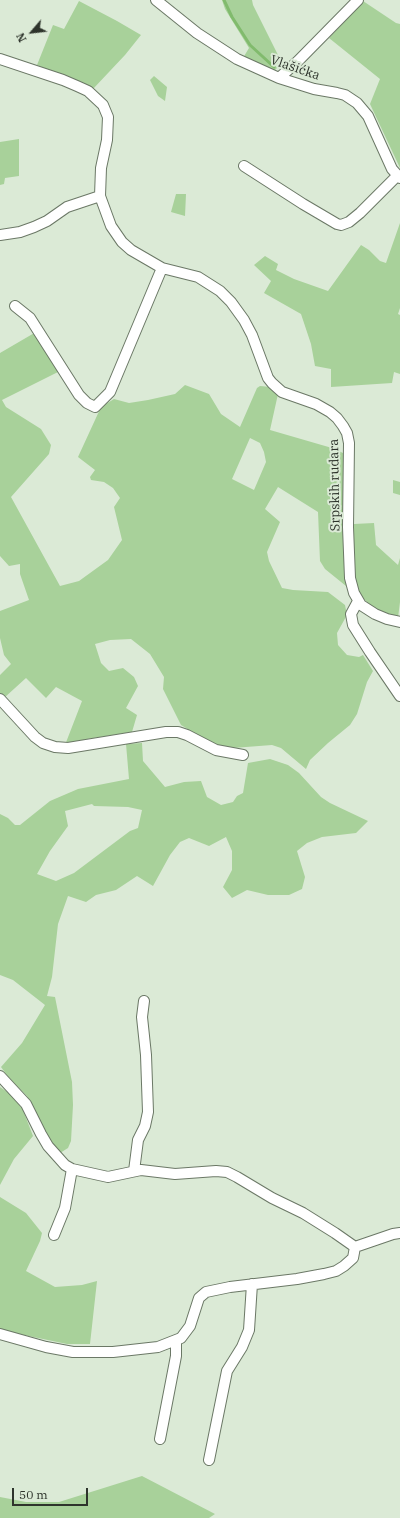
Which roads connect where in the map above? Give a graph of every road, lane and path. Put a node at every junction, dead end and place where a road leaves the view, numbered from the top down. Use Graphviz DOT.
graph roads {
  1 [pos="156,0"];
  2 [pos="358,0"];
  3 [pos="0,59"];
  4 [pos="279,78"];
  5 [pos="244,166"];
  6 [pos="398,177"];
  7 [pos="100,196"];
  8 [pos="0,235"];
  9 [pos="162,268"];
  10 [pos="15,306"];
  11 [pos="358,601"];
  12 [pos="400,622"];
  13 [pos="400,696"];
  14 [pos="0,700"];
  15 [pos="243,755"];
  16 [pos="144,1001"];
  17 [pos="0,1076"];
  18 [pos="72,1169"];
  19 [pos="134,1171"];
  20 [pos="400,1233"];
  21 [pos="54,1235"];
  22 [pos="355,1247"];
  23 [pos="252,1284"];
  24 [pos="0,1334"];
  25 [pos="176,1341"];
  26 [pos="160,1439"];
  27 [pos="209,1460"];
  1 -- 4 [label="street, Vlašićka"];
  2 -- 4 [label="street"];
  3 -- 7 [label="street, Srpskih rudara"];
  4 -- 6 [label="street, Vlašićka"];
  5 -- 6 [label="street"];
  7 -- 8 [label="street"];
  7 -- 9 [label="street, Srpskih rudara"];
  9 -- 10 [label="street"];
  9 -- 11 [label="street, Srpskih rudara"];
  11 -- 12 [label="street"];
  11 -- 13 [label="street"];
  14 -- 15 [label="street"];
  16 -- 19 [label="street"];
  17 -- 18 [label="street"];
  18 -- 19 [label="street"];
  18 -- 21 [label="street"];
  19 -- 22 [label="street"];
  20 -- 22 [label="street"];
  22 -- 23 [label="street"];
  23 -- 25 [label="street"];
  23 -- 27 [label="street"];
  24 -- 25 [label="street"];
  25 -- 26 [label="street"];
}
